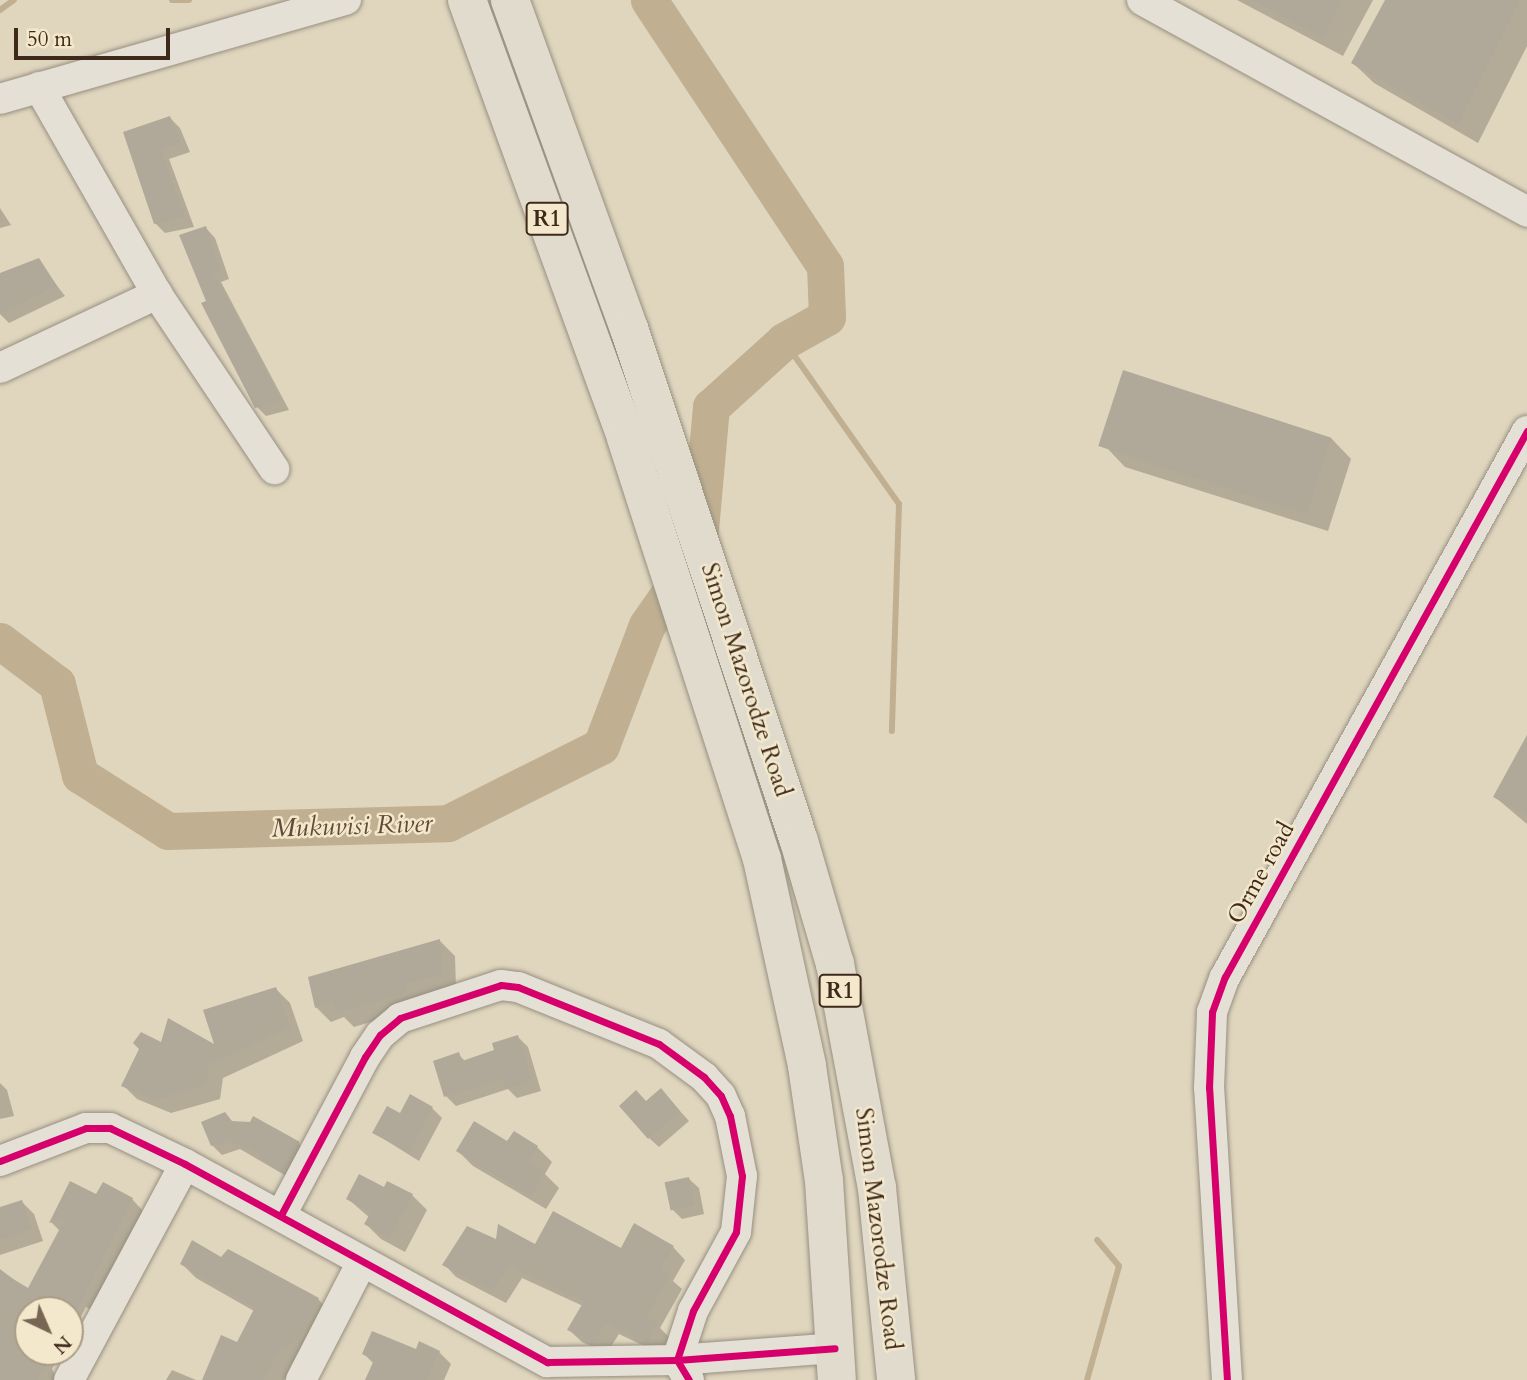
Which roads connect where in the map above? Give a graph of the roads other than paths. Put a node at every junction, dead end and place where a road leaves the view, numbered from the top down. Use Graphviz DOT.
graph roads {
  1 [pos="346,0"];
  2 [pos="467,0"];
  3 [pos="510,0"];
  4 [pos="1142,0"];
  5 [pos="39,87"];
  6 [pos="0,99"];
  7 [pos="1527,212"];
  8 [pos="157,294"];
  9 [pos="0,368"];
  10 [pos="1527,431"];
  11 [pos="274,470"];
  12 [pos="0,1161"];
  13 [pos="185,1164"];
  14 [pos="281,1215"];
  15 [pos="362,1262"];
  16 [pos="836,1364"];
  17 [pos="683,1370"];
  18 [pos="542,1371"];
  19 [pos="69,1380"];
  20 [pos="301,1380"];
  21 [pos="896,1380"];
  22 [pos="1227,1380"];
  1 -- 5 [label="street"];
  2 -- 16 [label="highway, Simon Mazorodze Road / R1"];
  3 -- 21 [label="highway, Simon Mazorodze Road / R1"];
  4 -- 7 [label="street"];
  5 -- 6 [label="street"];
  5 -- 8 [label="street"];
  8 -- 9 [label="street"];
  8 -- 11 [label="street"];
  10 -- 22 [label="street, Orme road"];
  12 -- 13 [label="street"];
  13 -- 14 [label="street"];
  13 -- 19 [label="street"];
  14 -- 15 [label="street"];
  14 -- 17 [label="street"];
  15 -- 18 [label="street"];
  15 -- 20 [label="street"];
  16 -- 17 [label="street"];
  17 -- 18 [label="street"];
}
